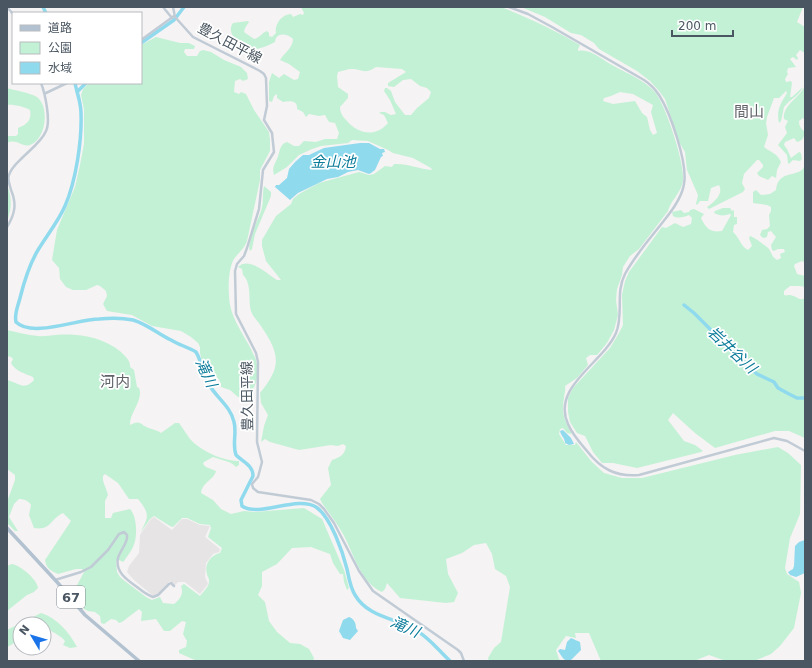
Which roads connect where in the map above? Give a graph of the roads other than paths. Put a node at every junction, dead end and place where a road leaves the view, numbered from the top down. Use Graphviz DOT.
graph roads {
  1 [pos="163,7"];
  2 [pos="173,7"];
  3 [pos="509,7"];
  4 [pos="174,17"];
  5 [pos="142,39"];
  6 [pos="41,84"];
  7 [pos="65,84"];
  8 [pos="45,93"];
  9 [pos="7,227"];
  10 [pos="805,452"];
  11 [pos="7,528"];
  12 [pos="55,580"];
  13 [pos="174,586"];
  14 [pos="139,661"];
  15 [pos="464,661"];
  1 -- 4 [label="street"];
  2 -- 4 [label="street"];
  3 -- 10 [label="street"];
  4 -- 5 [label="street"];
  4 -- 15 [label="street, 豊久田平線"];
  6 -- 8 [label="street"];
  7 -- 8 [label="street"];
  8 -- 9 [label="street"];
  11 -- 12 [label="main road, 67"];
  12 -- 13 [label="street"];
  12 -- 14 [label="main road, 67"];
}
